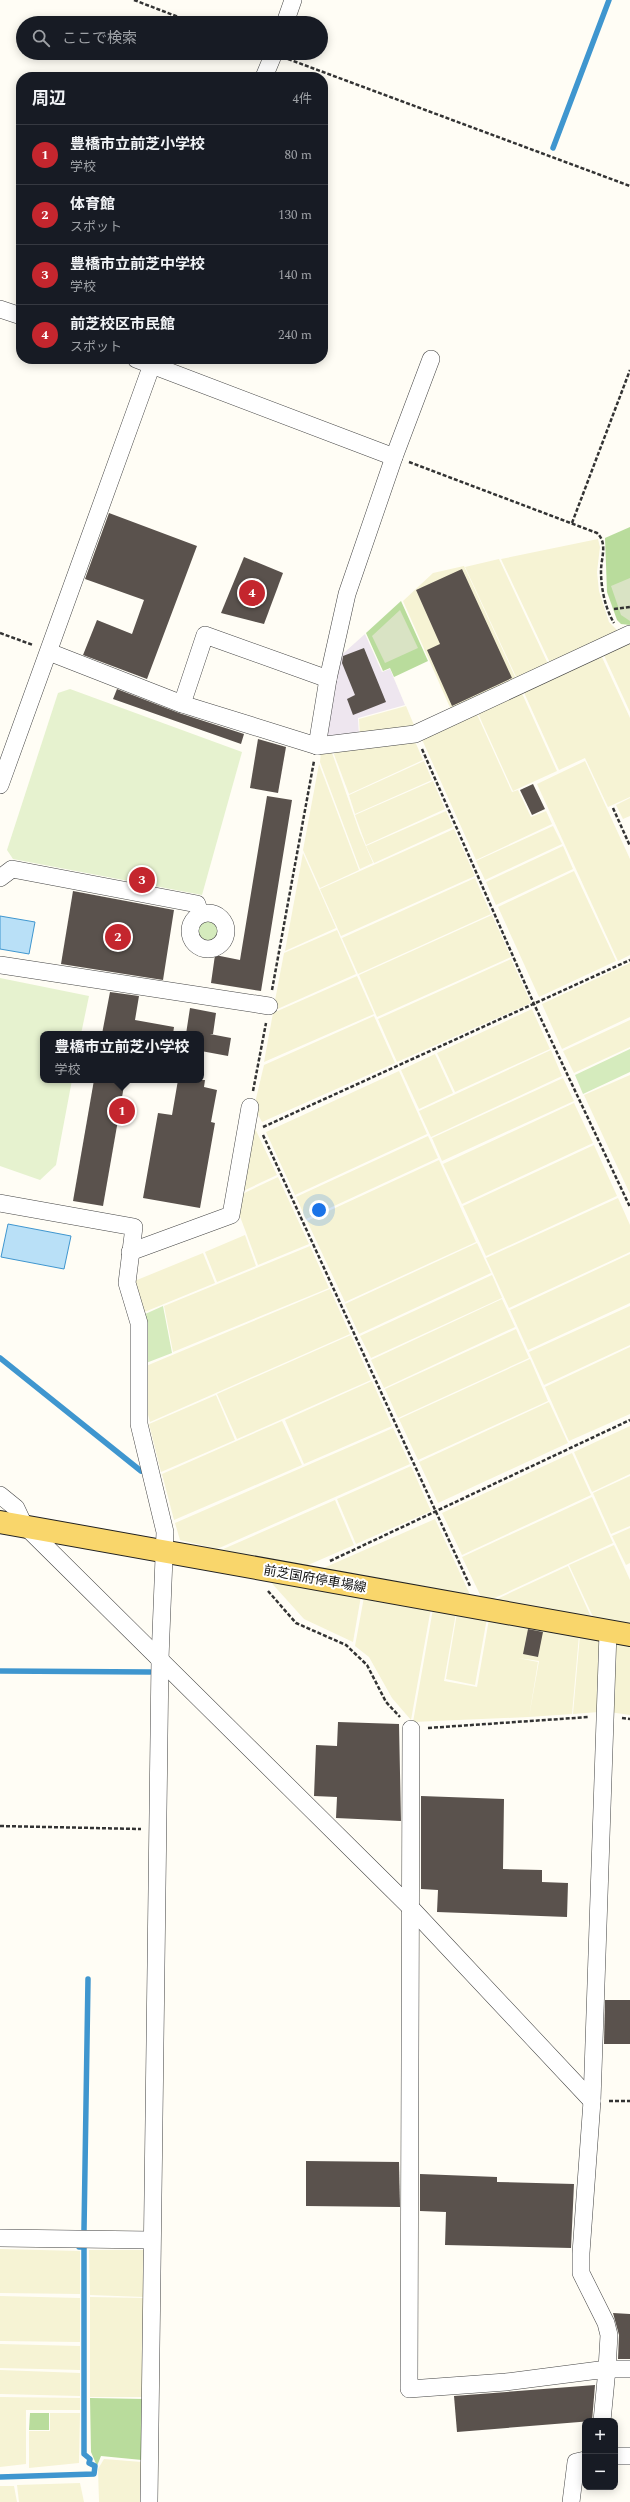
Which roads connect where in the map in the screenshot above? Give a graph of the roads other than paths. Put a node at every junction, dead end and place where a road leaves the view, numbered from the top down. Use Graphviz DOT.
graph roads {
  1 [pos="293,0"];
  2 [pos="287,16"];
  3 [pos="271,60"];
  4 [pos="266,72"];
  5 [pos="0,308"];
  6 [pos="16,314"];
  7 [pos="431,359"];
  8 [pos="146,364"];
  9 [pos="155,364"];
  10 [pos="394,456"];
  11 [pos="624,630"];
  12 [pos="49,652"];
  13 [pos="328,679"];
  14 [pos="182,704"];
  15 [pos="317,746"];
  16 [pos="0,785"];
  17 [pos="0,878"];
  18 [pos="200,914"];
  19 [pos="0,965"];
  20 [pos="269,1006"];
  21 [pos="250,1107"];
  22 [pos="0,1203"];
  23 [pos="130,1252"];
  24 [pos="0,1495"];
  25 [pos="0,1522"];
  26 [pos="24,1525"];
  27 [pos="165,1551"];
  28 [pos="608,1632"];
  29 [pos="630,1635"];
  30 [pos="160,1659"];
  31 [pos="411,1729"];
  32 [pos="411,1908"];
  33 [pos="592,2100"];
  34 [pos="0,2238"];
  35 [pos="151,2240"];
  36 [pos="607,2369"];
  37 [pos="630,2369"];
  38 [pos="602,2418"];
  39 [pos="618,2456"];
  40 [pos="630,2456"];
  41 [pos="582,2461"];
  42 [pos="148,2502"];
  43 [pos="571,2502"];
  1 -- 2 [label="street"];
  3 -- 4 [label="street"];
  5 -- 6 [label="street"];
  7 -- 10 [label="street"];
  8 -- 12 [label="street"];
  9 -- 10 [label="street"];
  10 -- 13 [label="street"];
  11 -- 15 [label="street"];
  12 -- 14 [label="street"];
  12 -- 16 [label="street"];
  13 -- 14 [label="street"];
  13 -- 15 [label="street"];
  14 -- 15 [label="street"];
  17 -- 18 [label="street"];
  19 -- 20 [label="street"];
  21 -- 23 [label="street"];
  22 -- 23 [label="street"];
  23 -- 27 [label="street"];
  24 -- 26 [label="street"];
  25 -- 26 [label="main road, 前芝国府停車場線"];
  26 -- 27 [label="main road, 前芝国府停車場線"];
  26 -- 30 [label="street"];
  27 -- 28 [label="main road, 前芝国府停車場線"];
  27 -- 30 [label="street"];
  28 -- 29 [label="main road, 前芝国府停車場線"];
  28 -- 33 [label="street"];
  30 -- 32 [label="street"];
  30 -- 35 [label="street"];
  31 -- 32 [label="street"];
  32 -- 33 [label="street"];
  32 -- 36 [label="street"];
  33 -- 36 [label="street"];
  34 -- 35 [label="street"];
  35 -- 42 [label="street"];
  36 -- 37 [label="street"];
  36 -- 38 [label="street"];
  39 -- 40 [label="street"];
  41 -- 43 [label="street"];
}
